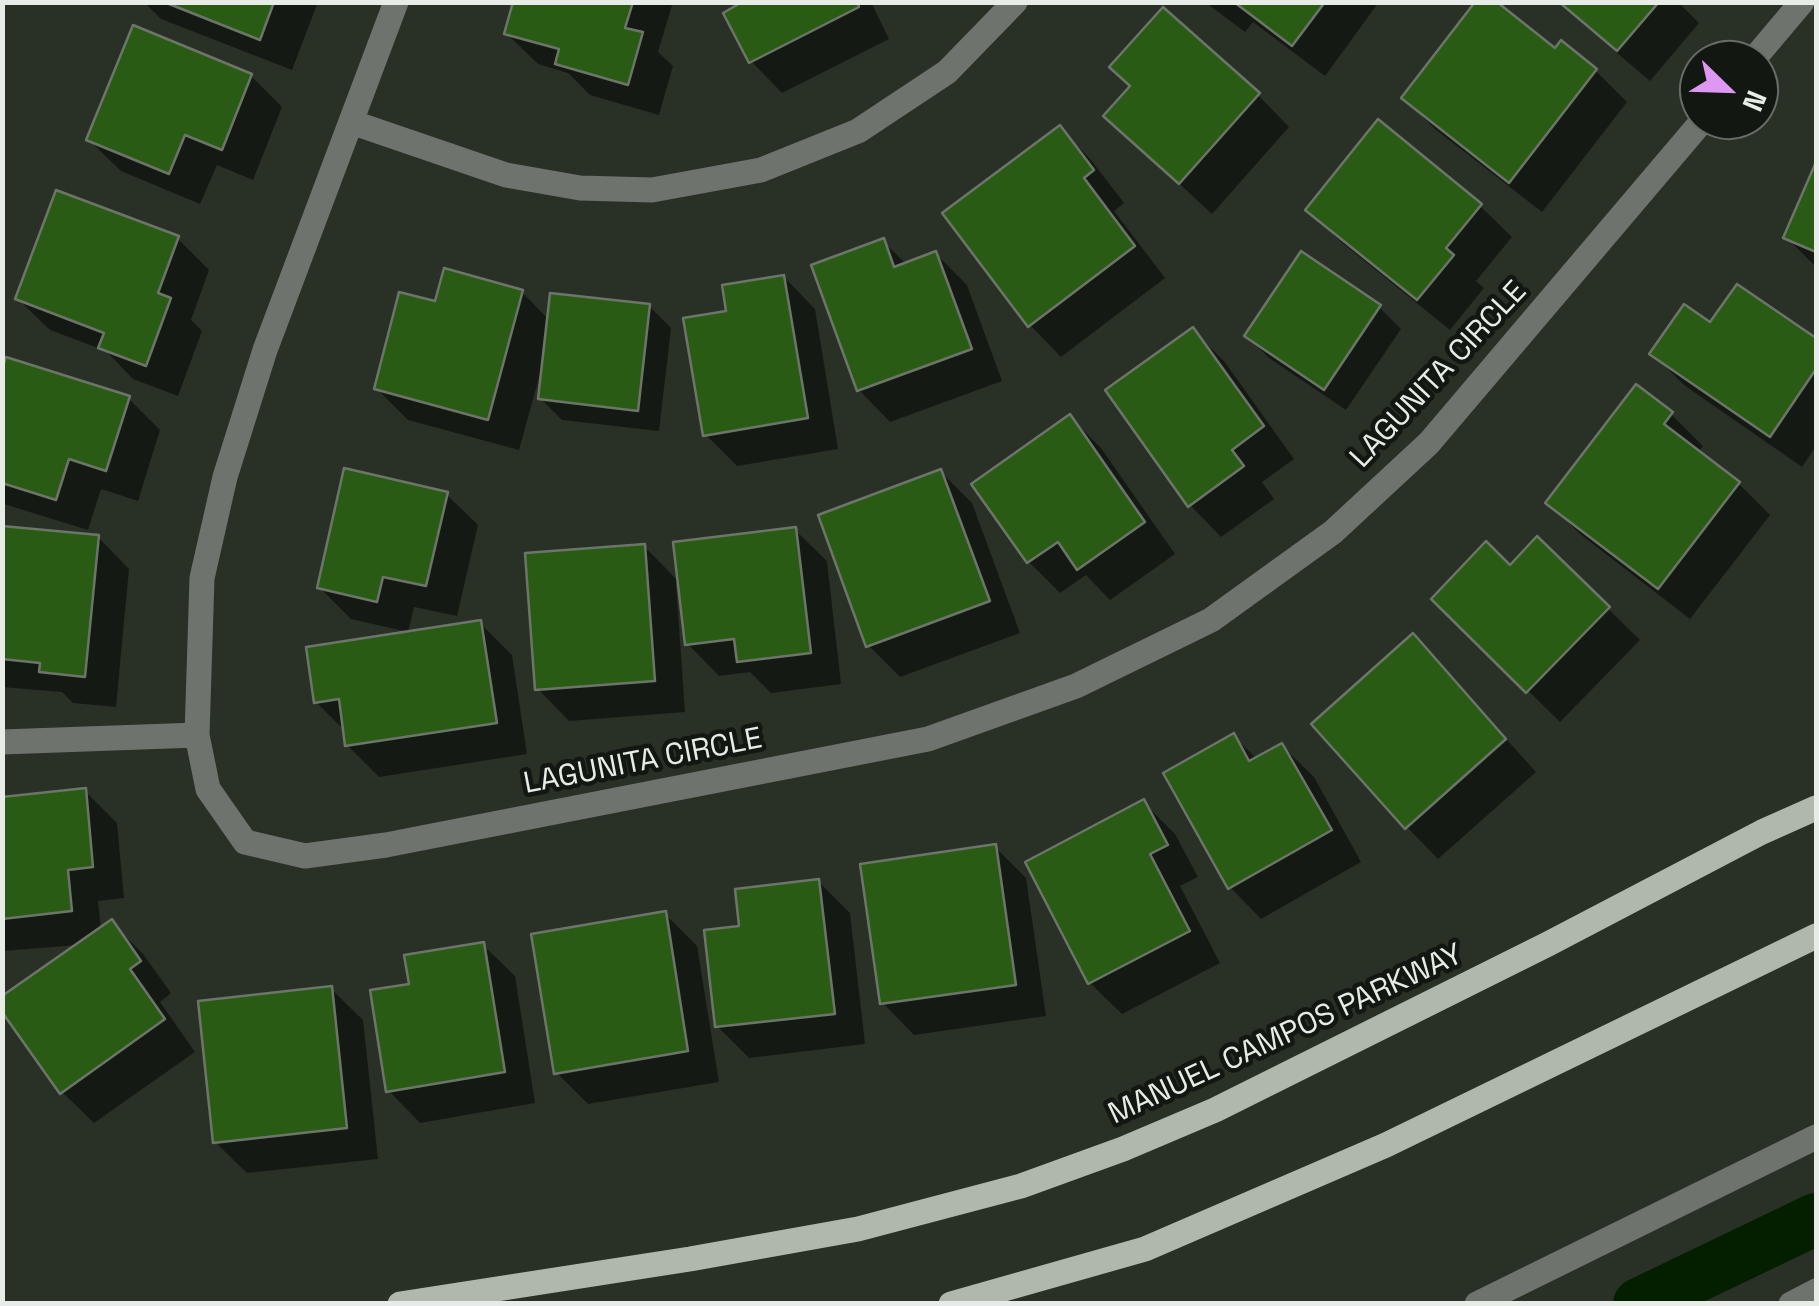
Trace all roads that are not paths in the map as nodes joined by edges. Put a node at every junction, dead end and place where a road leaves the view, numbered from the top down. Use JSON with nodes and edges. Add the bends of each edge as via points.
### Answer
{"nodes":[{"id":1,"x":396,"y":2,"type":"edge"},
{"id":2,"x":1015,"y":2,"type":"edge"},
{"id":3,"x":1802,"y":2,"type":"edge"},
{"id":4,"x":1770,"y":40,"type":"edge"},
{"id":5,"x":350,"y":122,"type":"junction"},
{"id":6,"x":1685,"y":140,"type":"edge"},
{"id":7,"x":197,"y":735,"type":"junction"},
{"id":8,"x":2,"y":742,"type":"edge"},
{"id":9,"x":1816,"y":808,"type":"edge"},
{"id":10,"x":1816,"y":936,"type":"edge"},
{"id":11,"x":1816,"y":1137,"type":"edge"},
{"id":12,"x":1816,"y":1291,"type":"edge"},
{"id":13,"x":400,"y":1304,"type":"edge"},
{"id":14,"x":951,"y":1304,"type":"edge"},
{"id":15,"x":1476,"y":1304,"type":"edge"},
{"id":16,"x":1790,"y":1304,"type":"edge"}],
"edges":[{"from":1,"to":5,"type":"street","name":"LAGUNITA CIRCLE"},
{"from":2,"to":5,"type":"street","via":[[947,72],[858,131],[760,170],[652,190],[580,188],[506,175]]},
{"from":3,"to":4,"type":"street"},
{"from":5,"to":7,"type":"street","name":"LAGUNITA CIRCLE","via":[[225,476],[202,578]]},
{"from":6,"to":7,"type":"street","name":"LAGUNITA CIRCLE","via":[[1428,443],[1332,532],[1211,620],[1076,686],[928,739],[306,856],[245,842],[208,789]]},
{"from":7,"to":8,"type":"street"},
{"from":9,"to":13,"type":"main road","name":"MANUEL CAMPOS PARKWAY","via":[[1215,1110],[1022,1186],[858,1229]]},
{"from":10,"to":14,"type":"main road","via":[[1386,1145],[1162,1241]]},
{"from":11,"to":15,"type":"street"},
{"from":12,"to":16,"type":"street"}]}
